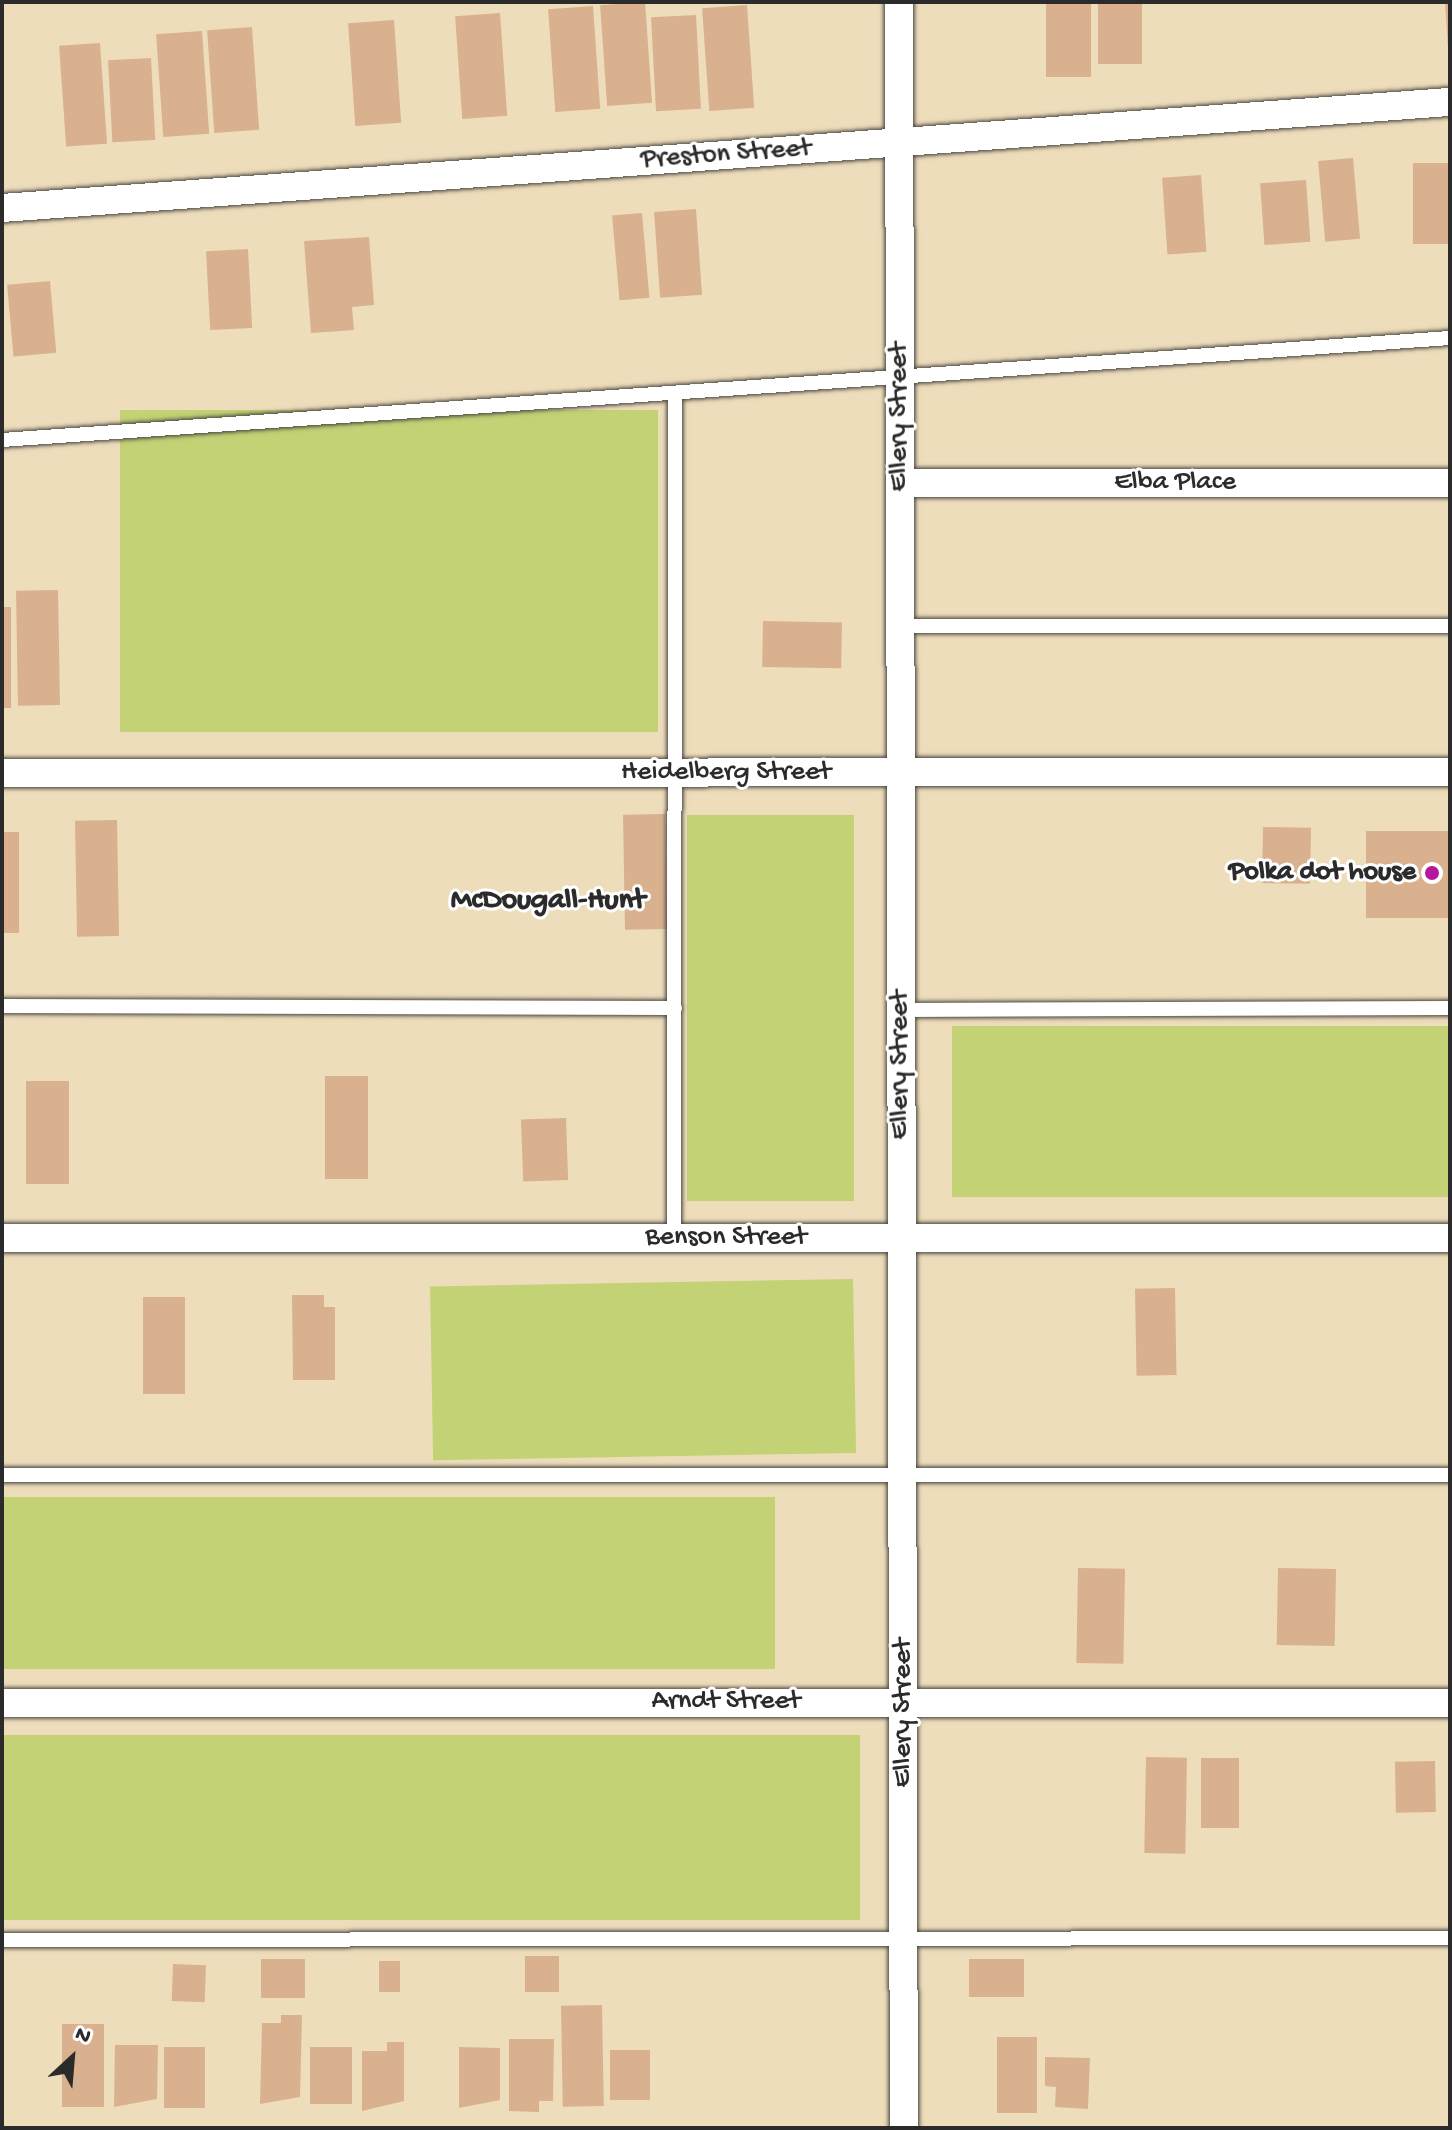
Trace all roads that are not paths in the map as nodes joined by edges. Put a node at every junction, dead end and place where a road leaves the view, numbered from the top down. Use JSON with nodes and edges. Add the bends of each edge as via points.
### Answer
{"nodes":[{"id":1,"x":899,"y":2,"type":"edge"},
{"id":2,"x":1450,"y":102,"type":"edge"},
{"id":3,"x":899,"y":143,"type":"junction"},
{"id":4,"x":2,"y":208,"type":"edge"},
{"id":5,"x":1450,"y":338,"type":"edge"},
{"id":6,"x":900,"y":379,"type":"junction"},
{"id":7,"x":675,"y":394,"type":"junction"},
{"id":8,"x":2,"y":440,"type":"edge"},
{"id":9,"x":900,"y":483,"type":"junction"},
{"id":10,"x":1450,"y":483,"type":"edge"},
{"id":11,"x":900,"y":626,"type":"junction"},
{"id":12,"x":1450,"y":626,"type":"edge"},
{"id":13,"x":900,"y":772,"type":"junction"},
{"id":14,"x":1450,"y":772,"type":"edge"},
{"id":15,"x":2,"y":773,"type":"edge"},
{"id":16,"x":675,"y":773,"type":"junction"},
{"id":17,"x":2,"y":1006,"type":"edge"},
{"id":18,"x":675,"y":1008,"type":"junction"},
{"id":19,"x":1450,"y":1008,"type":"edge"},
{"id":20,"x":901,"y":1010,"type":"junction"},
{"id":21,"x":2,"y":1238,"type":"edge"},
{"id":22,"x":674,"y":1238,"type":"junction"},
{"id":23,"x":901,"y":1238,"type":"junction"},
{"id":24,"x":1450,"y":1238,"type":"edge"},
{"id":25,"x":904,"y":1470,"type":"junction"},
{"id":26,"x":2,"y":1475,"type":"edge"},
{"id":27,"x":1450,"y":1475,"type":"edge"},
{"id":28,"x":902,"y":1702,"type":"junction"},
{"id":29,"x":2,"y":1703,"type":"edge"},
{"id":30,"x":1450,"y":1703,"type":"edge"},
{"id":31,"x":907,"y":1938,"type":"junction"},
{"id":32,"x":1450,"y":1938,"type":"edge"},
{"id":33,"x":2,"y":1940,"type":"edge"},
{"id":34,"x":904,"y":2128,"type":"edge"}],
"edges":[{"from":1,"to":3,"type":"street","name":"Ellery Street"},
{"from":2,"to":3,"type":"street","name":"Preston Street"},
{"from":3,"to":4,"type":"street","name":"Preston Street"},
{"from":3,"to":6,"type":"street","name":"Ellery Street"},
{"from":5,"to":6,"type":"lane"},
{"from":6,"to":7,"type":"lane"},
{"from":6,"to":9,"type":"street","name":"Ellery Street"},
{"from":7,"to":8,"type":"lane"},
{"from":7,"to":16,"type":"lane"},
{"from":9,"to":10,"type":"street","name":"Elba Place"},
{"from":9,"to":11,"type":"street","name":"Ellery Street"},
{"from":11,"to":12,"type":"lane"},
{"from":11,"to":13,"type":"street","name":"Ellery Street"},
{"from":13,"to":14,"type":"street","name":"Heidelberg Street"},
{"from":13,"to":16,"type":"street","name":"Heidelberg Street"},
{"from":13,"to":20,"type":"street","name":"Ellery Street"},
{"from":15,"to":16,"type":"street","name":"Heidelberg Street"},
{"from":16,"to":18,"type":"lane"},
{"from":17,"to":18,"type":"lane"},
{"from":18,"to":22,"type":"lane"},
{"from":19,"to":20,"type":"lane"},
{"from":20,"to":23,"type":"street","name":"Ellery Street"},
{"from":21,"to":22,"type":"street","name":"Benson Street"},
{"from":22,"to":23,"type":"street","name":"Benson Street"},
{"from":23,"to":24,"type":"street","name":"Benson Street"},
{"from":23,"to":25,"type":"street","name":"Ellery Street"},
{"from":25,"to":26,"type":"lane"},
{"from":25,"to":27,"type":"lane"},
{"from":25,"to":28,"type":"street","name":"Ellery Street"},
{"from":28,"to":29,"type":"street","name":"Arndt Street"},
{"from":28,"to":30,"type":"street","name":"Arndt Street"},
{"from":28,"to":31,"type":"street","name":"Ellery Street"},
{"from":31,"to":32,"type":"lane"},
{"from":31,"to":33,"type":"lane"},
{"from":31,"to":34,"type":"street","name":"Ellery Street"}]}
